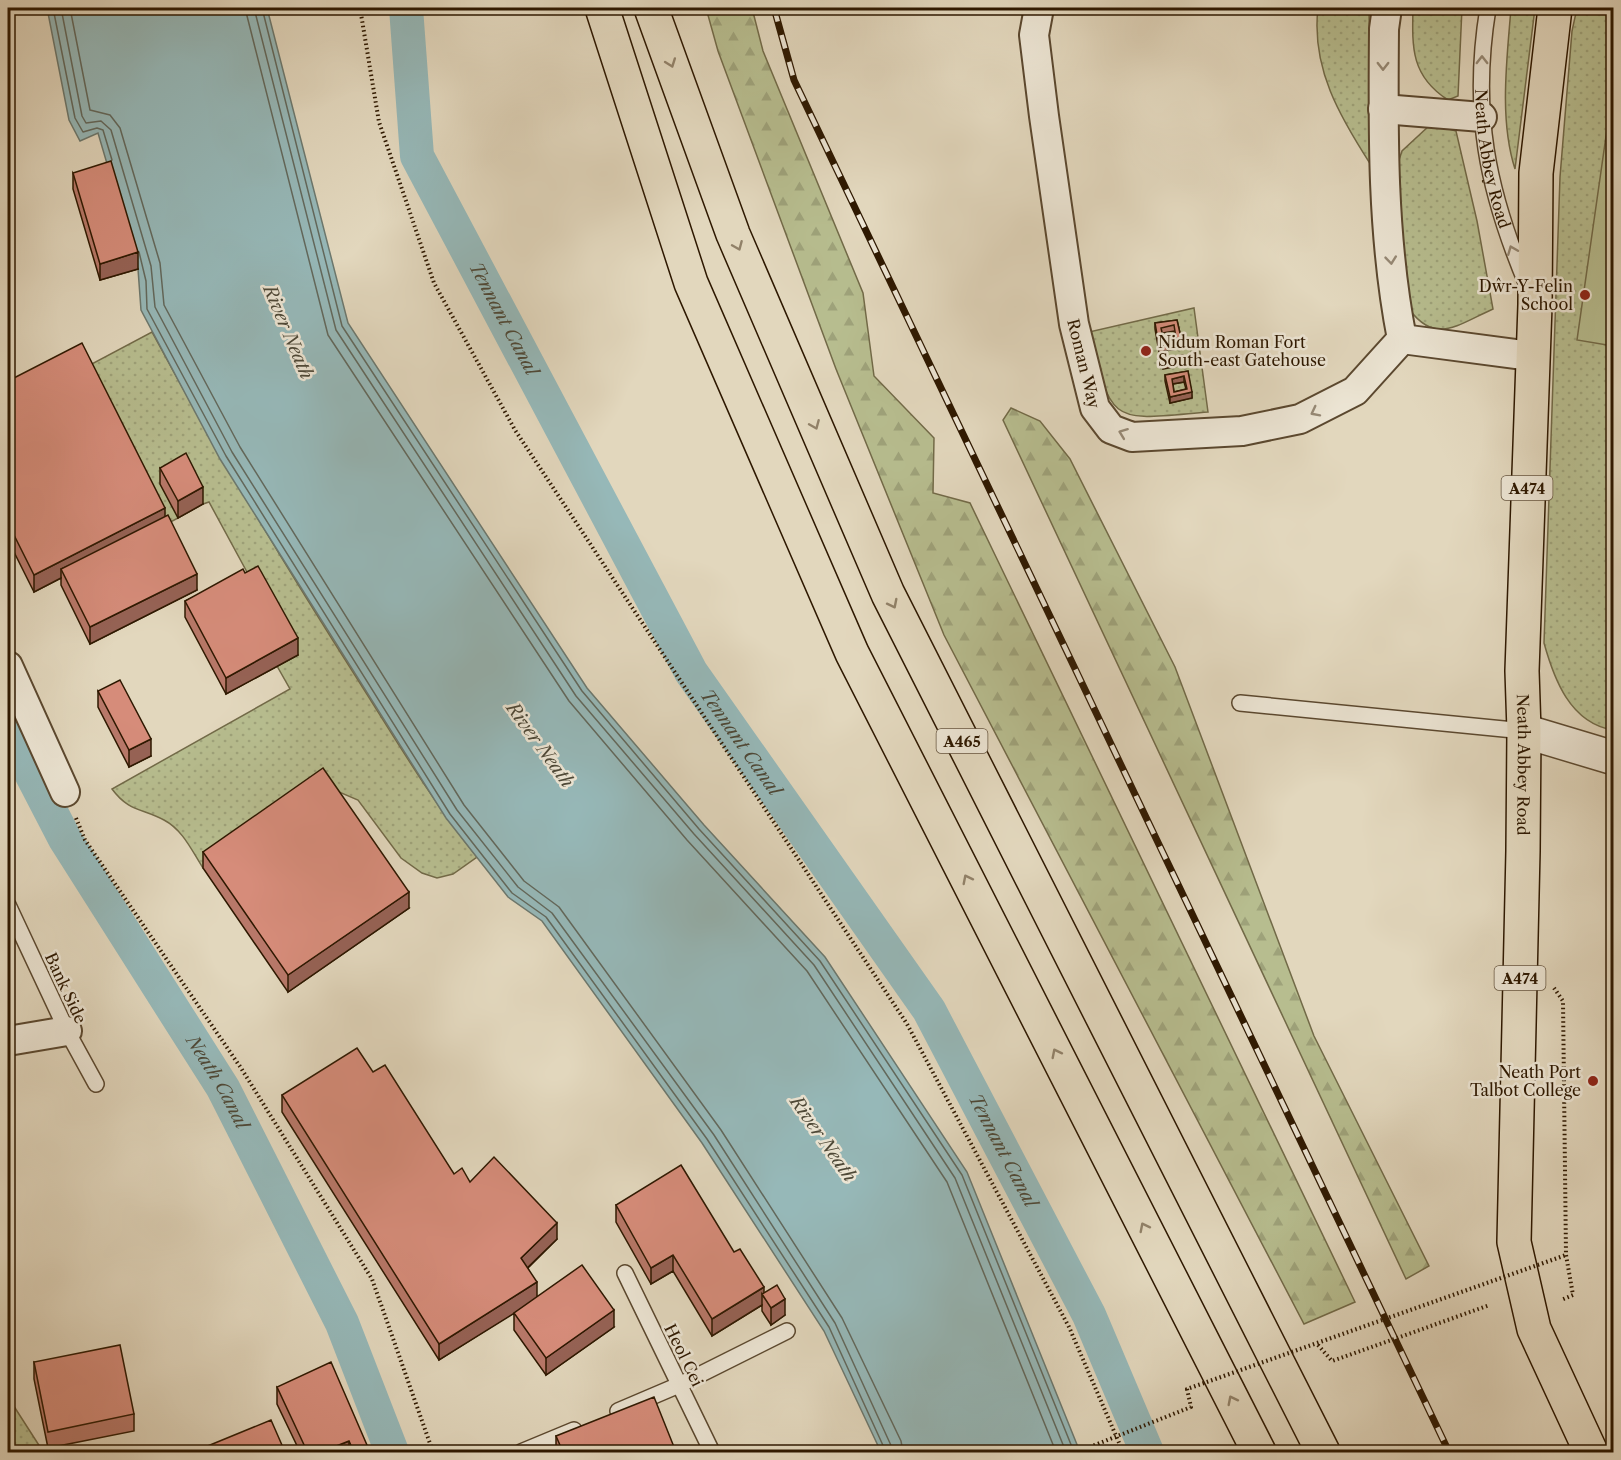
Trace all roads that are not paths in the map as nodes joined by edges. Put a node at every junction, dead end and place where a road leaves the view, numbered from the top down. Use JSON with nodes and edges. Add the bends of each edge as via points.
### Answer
{"nodes":[{"id":1,"x":602,"y":8,"type":"edge"},
{"id":2,"x":651,"y":8,"type":"edge"},
{"id":3,"x":1039,"y":8,"type":"edge"},
{"id":4,"x":1387,"y":8,"type":"edge"},
{"id":5,"x":1488,"y":8,"type":"edge"},
{"id":6,"x":1555,"y":8,"type":"edge"},
{"id":7,"x":1383,"y":109,"type":"junction"},
{"id":8,"x":1482,"y":117,"type":"junction"},
{"id":9,"x":1535,"y":304,"type":"junction"},
{"id":10,"x":1402,"y":339,"type":"junction"},
{"id":11,"x":1531,"y":356,"type":"junction"},
{"id":12,"x":8,"y":666,"type":"edge"},
{"id":13,"x":1240,"y":704,"type":"dead end"},
{"id":14,"x":1524,"y":731,"type":"junction"},
{"id":15,"x":1614,"y":758,"type":"edge"},
{"id":16,"x":66,"y":792,"type":"road end"},
{"id":17,"x":8,"y":905,"type":"edge"},
{"id":18,"x":67,"y":1031,"type":"junction"},
{"id":19,"x":8,"y":1041,"type":"edge"},
{"id":20,"x":96,"y":1084,"type":"dead end"},
{"id":21,"x":625,"y":1273,"type":"dead end"},
{"id":22,"x":787,"y":1331,"type":"dead end"},
{"id":23,"x":679,"y":1385,"type":"junction"},
{"id":24,"x":605,"y":1417,"type":"edge"},
{"id":25,"x":584,"y":1426,"type":"edge"},
{"id":26,"x":521,"y":1452,"type":"edge"},
{"id":27,"x":712,"y":1452,"type":"edge"},
{"id":28,"x":1259,"y":1452,"type":"edge"},
{"id":29,"x":1323,"y":1452,"type":"edge"},
{"id":30,"x":1591,"y":1452,"type":"edge"}],
"edges":[{"from":28,"to":1,"type":"main road","one_way":true,"via":[[852,653],[692,283]]},
{"from":2,"to":29,"type":"main road","number":"A465","one_way":true,"via":[[733,234],[888,594]]},
{"from":10,"to":3,"type":"street","name":"Roman Way","one_way":true,"via":[[1355,391],[1300,419],[1242,431],[1132,437],[1111,429],[1095,408],[1074,324],[1034,35]]},
{"from":4,"to":7,"type":"street","one_way":true},
{"from":8,"to":5,"type":"lane","name":"Neath Abbey Road","one_way":true,"via":[[1482,41]]},
{"from":6,"to":9,"type":"main road","name":"Neath Abbey Road","number":"A474","via":[[1536,173]]},
{"from":7,"to":8,"type":"street"},
{"from":7,"to":10,"type":"street","one_way":true,"via":[[1385,203]]},
{"from":9,"to":8,"type":"lane","name":"Neath Abbey Road","one_way":true,"via":[[1504,231],[1485,153]]},
{"from":9,"to":11,"type":"main road","name":"Neath Abbey Road","number":"A474"},
{"from":10,"to":11,"type":"street"},
{"from":11,"to":14,"type":"main road","name":"Neath Abbey Road","number":"A474","via":[[1522,671]]},
{"from":12,"to":16,"type":"street"},
{"from":13,"to":14,"type":"lane"},
{"from":14,"to":15,"type":"street"},
{"from":14,"to":30,"type":"main road","name":"Neath Abbey Road","number":"A474","via":[[1514,1242],[1534,1329]]},
{"from":17,"to":18,"type":"lane","name":"Bank Side"},
{"from":18,"to":19,"type":"street"},
{"from":18,"to":20,"type":"lane","name":"Bank Side"},
{"from":21,"to":23,"type":"lane","name":"Heol Cei"},
{"from":22,"to":23,"type":"lane"},
{"from":23,"to":24,"type":"lane"},
{"from":23,"to":27,"type":"lane","name":"Heol Cei"},
{"from":25,"to":26,"type":"lane"}]}
